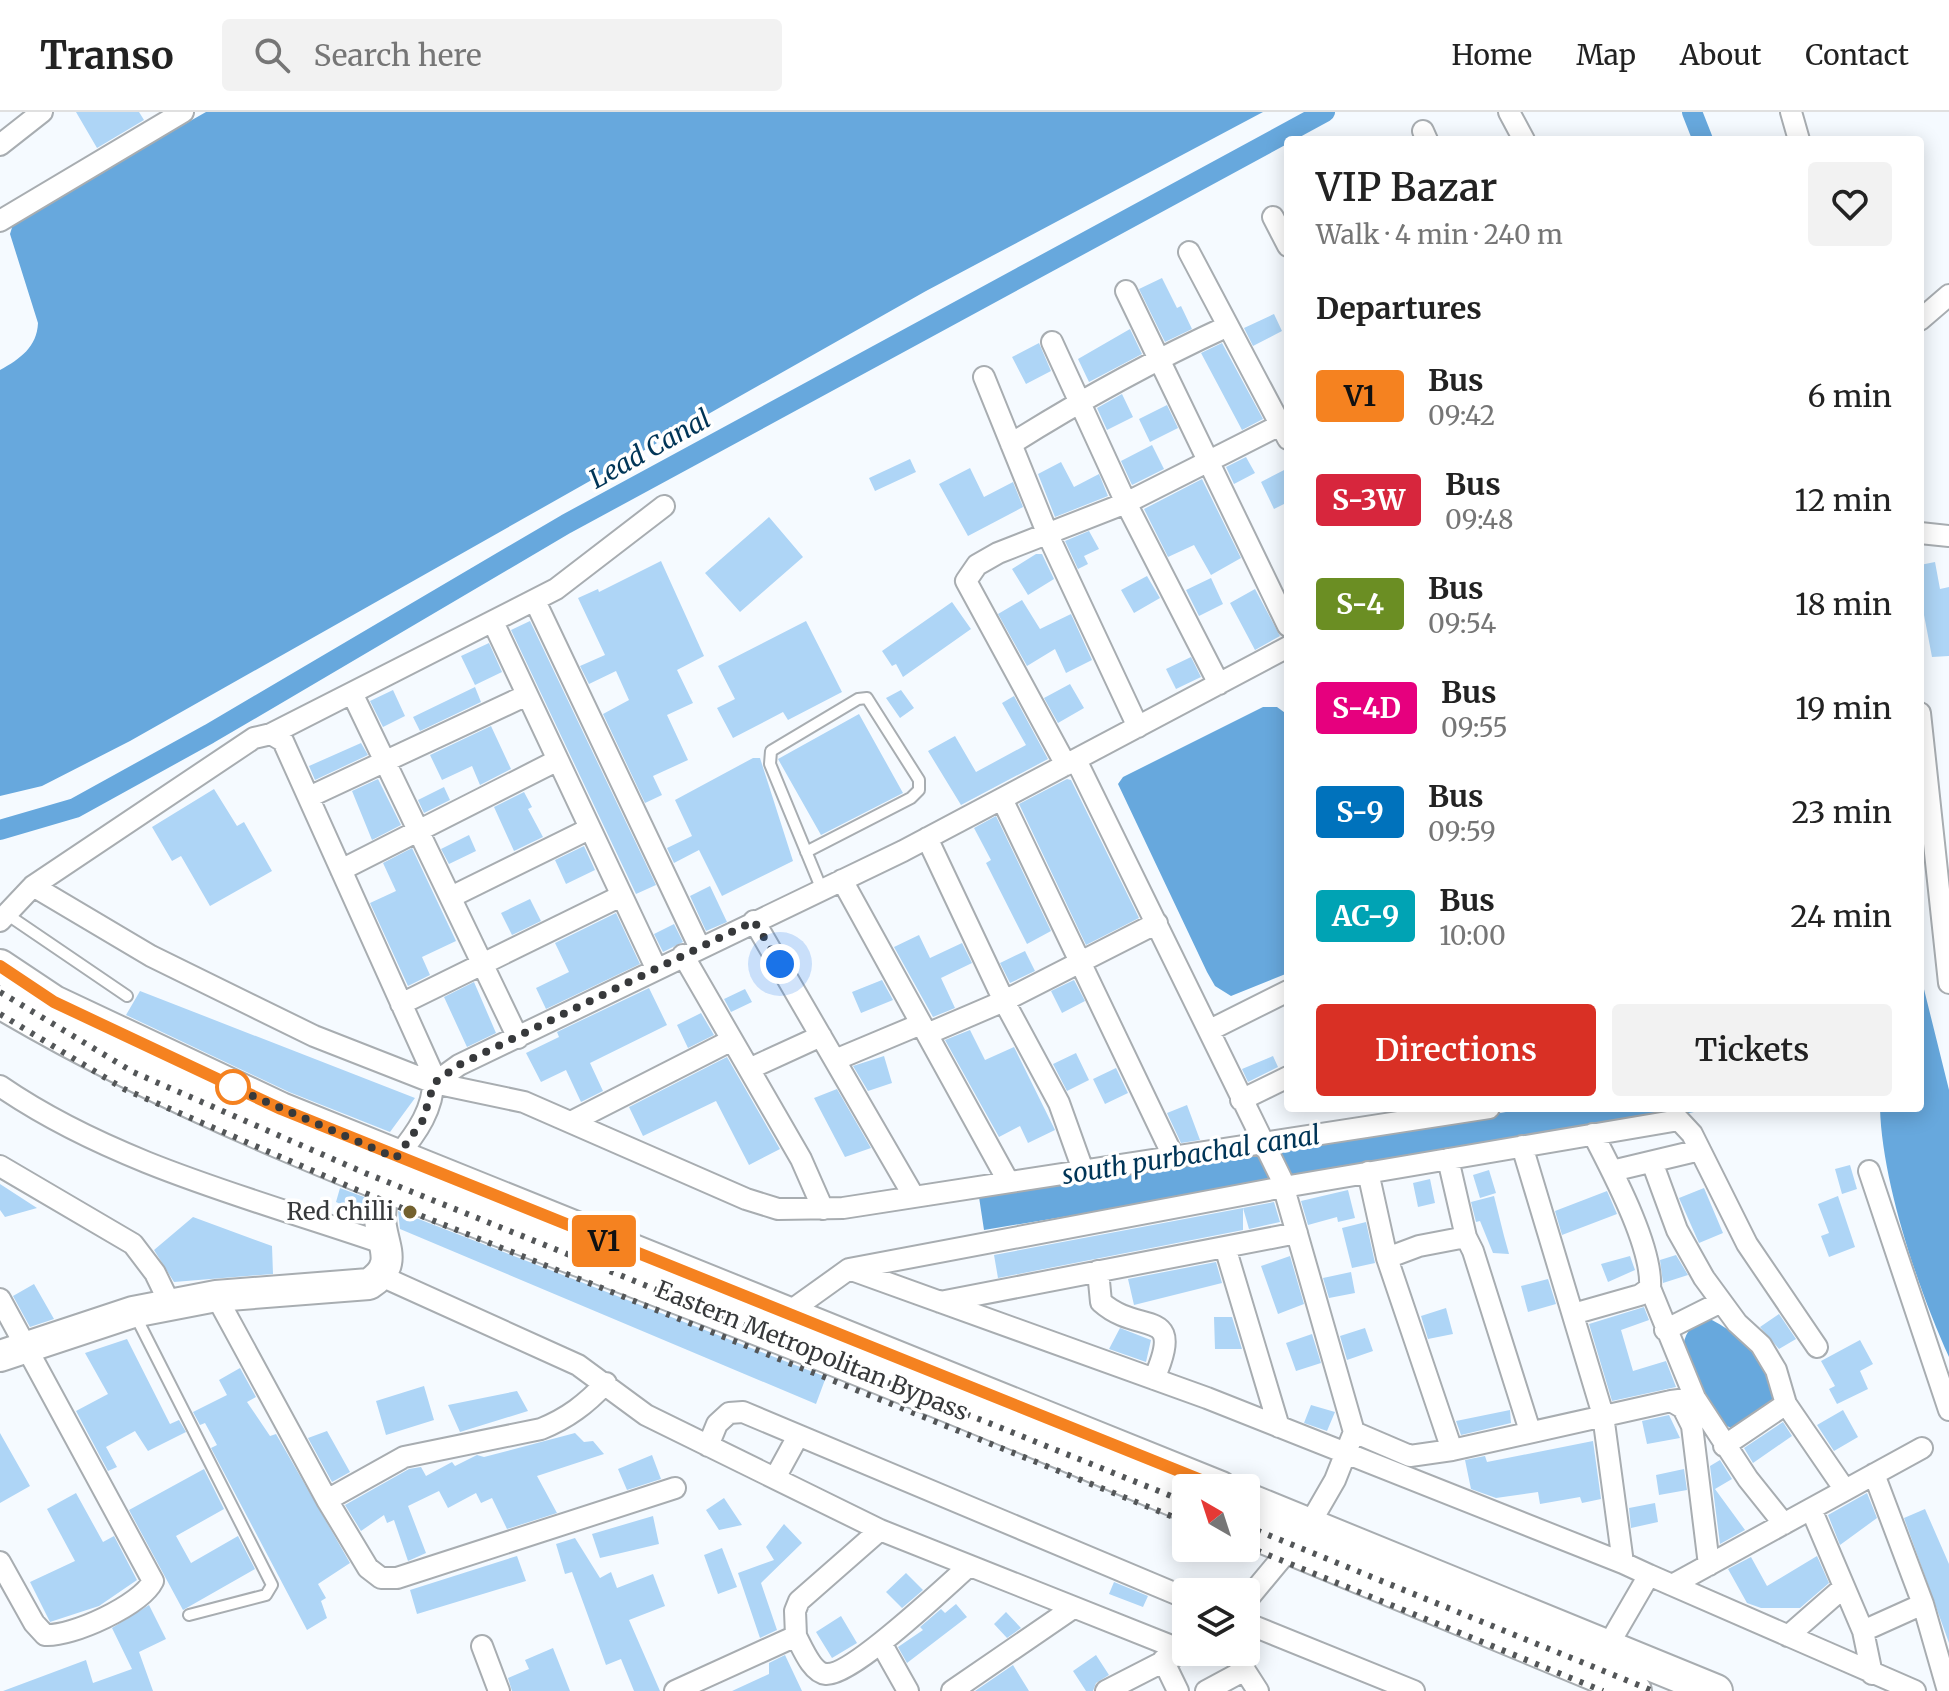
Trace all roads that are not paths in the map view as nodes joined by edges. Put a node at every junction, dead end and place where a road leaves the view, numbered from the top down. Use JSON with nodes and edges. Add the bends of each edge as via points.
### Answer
{"nodes":[{"id":1,"x":42,"y":112,"type":"edge"},
{"id":2,"x":183,"y":112,"type":"edge"},
{"id":3,"x":1509,"y":112,"type":"edge"},
{"id":4,"x":1791,"y":112,"type":"edge"},
{"id":5,"x":1522,"y":136,"type":"edge"},
{"id":6,"x":1798,"y":136,"type":"edge"},
{"id":7,"x":0,"y":145,"type":"edge"},
{"id":8,"x":1273,"y":217,"type":"dead end"},
{"id":9,"x":0,"y":221,"type":"edge"},
{"id":10,"x":1284,"y":238,"type":"edge"},
{"id":11,"x":1189,"y":252,"type":"dead end"},
{"id":12,"x":1126,"y":291,"type":"dead end"},
{"id":13,"x":1949,"y":295,"type":"edge"},
{"id":14,"x":1924,"y":317,"type":"edge"},
{"id":15,"x":1228,"y":326,"type":"junction"},
{"id":16,"x":1052,"y":342,"type":"dead end"},
{"id":17,"x":1158,"y":358,"type":"junction"},
{"id":18,"x":984,"y":377,"type":"dead end"},
{"id":19,"x":1079,"y":401,"type":"junction"},
{"id":20,"x":1284,"y":425,"type":"edge"},
{"id":21,"x":1284,"y":430,"type":"edge"},
{"id":22,"x":1011,"y":444,"type":"junction"},
{"id":23,"x":1206,"y":462,"type":"junction"},
{"id":24,"x":1126,"y":503,"type":"junction"},
{"id":25,"x":664,"y":506,"type":"dead end"},
{"id":26,"x":1924,"y":533,"type":"edge"},
{"id":27,"x":1048,"y":535,"type":"junction"},
{"id":28,"x":1949,"y":536,"type":"edge"},
{"id":29,"x":535,"y":601,"type":"junction"},
{"id":30,"x":1284,"y":618,"type":"edge"},
{"id":31,"x":493,"y":622,"type":"junction"},
{"id":32,"x":1284,"y":649,"type":"edge"},
{"id":33,"x":1219,"y":684,"type":"junction"},
{"id":34,"x":352,"y":693,"type":"junction"},
{"id":35,"x":527,"y":695,"type":"junction"},
{"id":36,"x":1138,"y":727,"type":"junction"},
{"id":37,"x":271,"y":734,"type":"junction"},
{"id":38,"x":1924,"y":750,"type":"edge"},
{"id":39,"x":558,"y":760,"type":"junction"},
{"id":40,"x":385,"y":762,"type":"junction"},
{"id":41,"x":1071,"y":762,"type":"junction"},
{"id":42,"x":309,"y":797,"type":"junction"},
{"id":43,"x":1002,"y":799,"type":"junction"},
{"id":44,"x":589,"y":829,"type":"junction"},
{"id":45,"x":420,"y":832,"type":"junction"},
{"id":46,"x":927,"y":838,"type":"junction"},
{"id":47,"x":806,"y":852,"type":"junction"},
{"id":48,"x":341,"y":870,"type":"junction"},
{"id":49,"x":842,"y":880,"type":"junction"},
{"id":50,"x":33,"y":886,"type":"junction"},
{"id":51,"x":822,"y":890,"type":"junction"},
{"id":52,"x":621,"y":896,"type":"junction"},
{"id":53,"x":451,"y":897,"type":"junction"},
{"id":54,"x":3,"y":917,"type":"edge"},
{"id":55,"x":754,"y":921,"type":"junction"},
{"id":56,"x":1157,"y":923,"type":"junction"},
{"id":57,"x":691,"y":950,"type":"junction"},
{"id":58,"x":1080,"y":961,"type":"junction"},
{"id":59,"x":482,"y":965,"type":"junction"},
{"id":60,"x":0,"y":966,"type":"edge"},
{"id":61,"x":656,"y":968,"type":"junction"},
{"id":62,"x":1949,"y":983,"type":"edge"},
{"id":63,"x":1284,"y":993,"type":"edge"},
{"id":64,"x":127,"y":996,"type":"dead end"},
{"id":65,"x":1004,"y":1001,"type":"junction"},
{"id":66,"x":0,"y":1002,"type":"edge"},
{"id":67,"x":401,"y":1004,"type":"junction"},
{"id":68,"x":47,"y":1014,"type":"junction"},
{"id":69,"x":924,"y":1029,"type":"junction"},
{"id":70,"x":1210,"y":1030,"type":"junction"},
{"id":71,"x":821,"y":1036,"type":"junction"},
{"id":72,"x":518,"y":1038,"type":"junction"},
{"id":73,"x":732,"y":1040,"type":"junction"},
{"id":74,"x":835,"y":1060,"type":"junction"},
{"id":75,"x":749,"y":1069,"type":"junction"},
{"id":76,"x":1284,"y":1079,"type":"edge"},
{"id":77,"x":434,"y":1083,"type":"junction"},
{"id":78,"x":0,"y":1086,"type":"edge"},
{"id":79,"x":1241,"y":1100,"type":"junction"},
{"id":80,"x":1467,"y":1112,"type":"edge"},
{"id":81,"x":571,"y":1122,"type":"junction"},
{"id":82,"x":1593,"y":1134,"type":"junction"},
{"id":83,"x":1522,"y":1146,"type":"junction"},
{"id":84,"x":1269,"y":1148,"type":"junction"},
{"id":85,"x":1700,"y":1150,"type":"junction"},
{"id":86,"x":1174,"y":1158,"type":"junction"},
{"id":87,"x":1448,"y":1159,"type":"junction"},
{"id":88,"x":1652,"y":1162,"type":"junction"},
{"id":89,"x":0,"y":1166,"type":"edge"},
{"id":90,"x":1083,"y":1170,"type":"junction"},
{"id":91,"x":1612,"y":1171,"type":"junction"},
{"id":92,"x":1869,"y":1171,"type":"dead end"},
{"id":93,"x":390,"y":1172,"type":"junction"},
{"id":94,"x":1368,"y":1172,"type":"junction"},
{"id":95,"x":1008,"y":1181,"type":"junction"},
{"id":96,"x":1282,"y":1182,"type":"junction"},
{"id":97,"x":913,"y":1195,"type":"junction"},
{"id":98,"x":823,"y":1209,"type":"junction"},
{"id":99,"x":1297,"y":1233,"type":"junction"},
{"id":100,"x":1466,"y":1237,"type":"junction"},
{"id":101,"x":388,"y":1245,"type":"junction"},
{"id":102,"x":1225,"y":1247,"type":"junction"},
{"id":103,"x":1387,"y":1258,"type":"junction"},
{"id":104,"x":849,"y":1269,"type":"junction"},
{"id":105,"x":1098,"y":1271,"type":"junction"},
{"id":106,"x":381,"y":1276,"type":"junction"},
{"id":107,"x":1650,"y":1288,"type":"junction"},
{"id":108,"x":216,"y":1296,"type":"junction"},
{"id":109,"x":0,"y":1299,"type":"edge"},
{"id":110,"x":940,"y":1302,"type":"junction"},
{"id":111,"x":1721,"y":1302,"type":"junction"},
{"id":112,"x":170,"y":1304,"type":"junction"},
{"id":113,"x":133,"y":1312,"type":"junction"},
{"id":114,"x":789,"y":1312,"type":"junction"},
{"id":115,"x":1573,"y":1314,"type":"junction"},
{"id":116,"x":1665,"y":1330,"type":"junction"},
{"id":117,"x":1817,"y":1347,"type":"dead end"},
{"id":118,"x":13,"y":1352,"type":"edge"},
{"id":119,"x":1154,"y":1379,"type":"junction"},
{"id":120,"x":606,"y":1383,"type":"junction"},
{"id":121,"x":1695,"y":1398,"type":"junction"},
{"id":122,"x":1671,"y":1401,"type":"junction"},
{"id":123,"x":1786,"y":1404,"type":"junction"},
{"id":124,"x":1949,"y":1410,"type":"edge"},
{"id":125,"x":1603,"y":1415,"type":"junction"},
{"id":126,"x":1279,"y":1427,"type":"junction"},
{"id":127,"x":1530,"y":1431,"type":"junction"},
{"id":128,"x":1354,"y":1432,"type":"junction"},
{"id":129,"x":798,"y":1436,"type":"junction"},
{"id":130,"x":708,"y":1446,"type":"junction"},
{"id":131,"x":1724,"y":1446,"type":"junction"},
{"id":132,"x":1922,"y":1448,"type":"dead end"},
{"id":133,"x":1452,"y":1450,"type":"junction"},
{"id":134,"x":1346,"y":1454,"type":"junction"},
{"id":135,"x":1187,"y":1474,"type":"edge"},
{"id":136,"x":1874,"y":1474,"type":"junction"},
{"id":137,"x":775,"y":1478,"type":"junction"},
{"id":138,"x":675,"y":1488,"type":"dead end"},
{"id":139,"x":1845,"y":1490,"type":"junction"},
{"id":140,"x":1172,"y":1499,"type":"edge"},
{"id":141,"x":327,"y":1500,"type":"junction"},
{"id":142,"x":1260,"y":1509,"type":"edge"},
{"id":143,"x":1811,"y":1509,"type":"junction"},
{"id":144,"x":1784,"y":1524,"type":"junction"},
{"id":145,"x":880,"y":1530,"type":"junction"},
{"id":146,"x":1260,"y":1532,"type":"edge"},
{"id":147,"x":1300,"y":1537,"type":"junction"},
{"id":148,"x":0,"y":1562,"type":"edge"},
{"id":149,"x":1623,"y":1563,"type":"junction"},
{"id":150,"x":1709,"y":1565,"type":"junction"},
{"id":151,"x":969,"y":1566,"type":"junction"},
{"id":152,"x":1649,"y":1575,"type":"junction"},
{"id":153,"x":1260,"y":1584,"type":"edge"},
{"id":154,"x":1674,"y":1584,"type":"junction"},
{"id":155,"x":1844,"y":1587,"type":"junction"},
{"id":156,"x":1172,"y":1592,"type":"edge"},
{"id":157,"x":1923,"y":1604,"type":"junction"},
{"id":158,"x":1073,"y":1608,"type":"junction"},
{"id":159,"x":189,"y":1615,"type":"dead end"},
{"id":160,"x":1260,"y":1629,"type":"edge"},
{"id":161,"x":1863,"y":1631,"type":"junction"},
{"id":162,"x":796,"y":1636,"type":"junction"},
{"id":163,"x":1788,"y":1636,"type":"junction"},
{"id":164,"x":881,"y":1643,"type":"junction"},
{"id":165,"x":1172,"y":1645,"type":"edge"},
{"id":166,"x":482,"y":1646,"type":"dead end"},
{"id":167,"x":1606,"y":1649,"type":"junction"},
{"id":168,"x":1172,"y":1656,"type":"edge"},
{"id":169,"x":1163,"y":1660,"type":"junction"},
{"id":170,"x":1242,"y":1666,"type":"edge"},
{"id":171,"x":1245,"y":1670,"type":"junction"},
{"id":172,"x":1872,"y":1674,"type":"junction"},
{"id":173,"x":499,"y":1691,"type":"edge"},
{"id":174,"x":675,"y":1691,"type":"edge"},
{"id":175,"x":908,"y":1691,"type":"edge"},
{"id":176,"x":952,"y":1691,"type":"edge"},
{"id":177,"x":1106,"y":1691,"type":"edge"},
{"id":178,"x":1178,"y":1691,"type":"edge"},
{"id":179,"x":1206,"y":1691,"type":"edge"},
{"id":180,"x":1258,"y":1691,"type":"edge"},
{"id":181,"x":1414,"y":1691,"type":"edge"},
{"id":182,"x":1635,"y":1691,"type":"edge"},
{"id":183,"x":1716,"y":1691,"type":"edge"},
{"id":184,"x":1915,"y":1691,"type":"edge"},
{"id":185,"x":1948,"y":1691,"type":"edge"}],
"edges":[{"from":1,"to":7,"type":"street"},
{"from":2,"to":9,"type":"street"},
{"from":3,"to":5,"type":"street"},
{"from":4,"to":6,"type":"street"},
{"from":8,"to":10,"type":"street"},
{"from":11,"to":15,"type":"street"},
{"from":12,"to":17,"type":"street"},
{"from":13,"to":14,"type":"street"},
{"from":15,"to":17,"type":"street"},
{"from":15,"to":20,"type":"street"},
{"from":16,"to":19,"type":"street"},
{"from":17,"to":19,"type":"street"},
{"from":17,"to":23,"type":"street","via":[[1196,430]]},
{"from":18,"to":22,"type":"street"},
{"from":19,"to":22,"type":"street"},
{"from":19,"to":24,"type":"street"},
{"from":21,"to":23,"type":"street"},
{"from":22,"to":27,"type":"street"},
{"from":23,"to":24,"type":"street"},
{"from":23,"to":30,"type":"street"},
{"from":24,"to":27,"type":"street"},
{"from":24,"to":33,"type":"street"},
{"from":25,"to":29,"type":"street"},
{"from":26,"to":28,"type":"street"},
{"from":27,"to":36,"type":"street"},
{"from":27,"to":41,"type":"street","via":[[998,553],[977,565],[966,581]]},
{"from":29,"to":31,"type":"street"},
{"from":29,"to":57,"type":"street"},
{"from":31,"to":34,"type":"street"},
{"from":31,"to":35,"type":"street"},
{"from":32,"to":33,"type":"street"},
{"from":33,"to":36,"type":"street"},
{"from":34,"to":37,"type":"street"},
{"from":34,"to":40,"type":"street"},
{"from":35,"to":39,"type":"street"},
{"from":35,"to":40,"type":"street"},
{"from":36,"to":41,"type":"street"},
{"from":37,"to":42,"type":"street","via":[[283,741]]},
{"from":37,"to":50,"type":"street","via":[[254,738]]},
{"from":38,"to":62,"type":"street"},
{"from":39,"to":44,"type":"street"},
{"from":39,"to":45,"type":"street"},
{"from":40,"to":42,"type":"street"},
{"from":40,"to":45,"type":"street"},
{"from":41,"to":43,"type":"street"},
{"from":41,"to":56,"type":"street"},
{"from":42,"to":48,"type":"street"},
{"from":43,"to":46,"type":"street"},
{"from":43,"to":58,"type":"street"},
{"from":44,"to":52,"type":"street"},
{"from":44,"to":53,"type":"street"},
{"from":45,"to":48,"type":"street"},
{"from":45,"to":53,"type":"street"},
{"from":46,"to":49,"type":"street"},
{"from":46,"to":65,"type":"street"},
{"from":47,"to":47,"type":"lane","via":[[769,756],[867,698],[919,780],[919,790]]},
{"from":47,"to":51,"type":"lane"},
{"from":48,"to":67,"type":"street"},
{"from":49,"to":51,"type":"street"},
{"from":49,"to":69,"type":"street"},
{"from":50,"to":54,"type":"street"},
{"from":50,"to":77,"type":"street","via":[[151,956],[268,1016]]},
{"from":51,"to":55,"type":"street"},
{"from":52,"to":59,"type":"street"},
{"from":52,"to":61,"type":"street"},
{"from":53,"to":59,"type":"street"},
{"from":54,"to":64,"type":"lane"},
{"from":55,"to":57,"type":"street"},
{"from":55,"to":71,"type":"street"},
{"from":56,"to":58,"type":"street"},
{"from":56,"to":70,"type":"street"},
{"from":57,"to":61,"type":"street"},
{"from":57,"to":73,"type":"street"},
{"from":58,"to":65,"type":"street"},
{"from":58,"to":86,"type":"street"},
{"from":59,"to":67,"type":"street"},
{"from":59,"to":72,"type":"street"},
{"from":60,"to":68,"type":"main road"},
{"from":61,"to":72,"type":"street"},
{"from":63,"to":70,"type":"street"},
{"from":65,"to":69,"type":"street"},
{"from":65,"to":90,"type":"street","via":[[1059,1103]]},
{"from":66,"to":68,"type":"main road","name":"Eastern Metropolitan Bypass"},
{"from":67,"to":77,"type":"street"},
{"from":68,"to":93,"type":"main road","name":"Eastern Metropolitan Bypass"},
{"from":69,"to":74,"type":"street"},
{"from":69,"to":95,"type":"street"},
{"from":70,"to":79,"type":"street"},
{"from":71,"to":74,"type":"street"},
{"from":71,"to":75,"type":"street"},
{"from":72,"to":77,"type":"street","via":[[459,1065]]},
{"from":73,"to":75,"type":"street"},
{"from":73,"to":81,"type":"street"},
{"from":74,"to":97,"type":"street"},
{"from":75,"to":98,"type":"street"},
{"from":76,"to":79,"type":"street"},
{"from":77,"to":81,"type":"street","via":[[502,1095]]},
{"from":77,"to":93,"type":"street","via":[[423,1120]]},
{"from":78,"to":101,"type":"street","via":[[139,1158]]},
{"from":79,"to":84,"type":"street"},
{"from":80,"to":84,"type":"street"},
{"from":81,"to":98,"type":"street","via":[[746,1199],[778,1209]]},
{"from":82,"to":83,"type":"street"},
{"from":82,"to":85,"type":"street","via":[[1679,1120]]},
{"from":82,"to":91,"type":"street"},
{"from":83,"to":87,"type":"street"},
{"from":83,"to":115,"type":"street"},
{"from":84,"to":86,"type":"street"},
{"from":84,"to":96,"type":"street"},
{"from":85,"to":88,"type":"street"},
{"from":85,"to":117,"type":"street","via":[[1747,1244]]},
{"from":86,"to":90,"type":"street"},
{"from":87,"to":94,"type":"street"},
{"from":87,"to":100,"type":"street"},
{"from":88,"to":91,"type":"street"},
{"from":88,"to":111,"type":"street","via":[[1677,1230]]},
{"from":89,"to":112,"type":"street","via":[[133,1244]]},
{"from":90,"to":95,"type":"street"},
{"from":91,"to":107,"type":"street","via":[[1651,1276]]},
{"from":92,"to":124,"type":"street"},
{"from":93,"to":101,"type":"main road","via":[[380,1221]]},
{"from":93,"to":114,"type":"main road"},
{"from":93,"to":140,"type":"main road","name":"Eastern Metropolitan Bypass"},
{"from":94,"to":96,"type":"street"},
{"from":94,"to":103,"type":"street"},
{"from":95,"to":97,"type":"street"},
{"from":96,"to":99,"type":"street"},
{"from":96,"to":104,"type":"street"},
{"from":97,"to":98,"type":"street"},
{"from":99,"to":102,"type":"street"},
{"from":99,"to":128,"type":"street"},
{"from":100,"to":103,"type":"street"},
{"from":100,"to":127,"type":"street"},
{"from":101,"to":106,"type":"main road"},
{"from":102,"to":105,"type":"street"},
{"from":102,"to":126,"type":"street"},
{"from":103,"to":133,"type":"street"},
{"from":104,"to":110,"type":"street"},
{"from":104,"to":114,"type":"street"},
{"from":105,"to":110,"type":"street"},
{"from":105,"to":119,"type":"street","via":[[1101,1302],[1159,1328],[1166,1337],[1168,1347]]},
{"from":106,"to":108,"type":"main road","via":[[369,1284]]},
{"from":106,"to":120,"type":"street","via":[[578,1365]]},
{"from":107,"to":115,"type":"street"},
{"from":107,"to":116,"type":"street"},
{"from":108,"to":112,"type":"main road"},
{"from":108,"to":141,"type":"street"},
{"from":109,"to":118,"type":"street"},
{"from":110,"to":119,"type":"street"},
{"from":111,"to":116,"type":"street"},
{"from":111,"to":123,"type":"street","via":[[1761,1345],[1776,1370]]},
{"from":112,"to":113,"type":"main road"},
{"from":113,"to":118,"type":"main road"},
{"from":113,"to":159,"type":"lane","via":[[272,1585],[266,1595]]},
{"from":114,"to":135,"type":"main road"},
{"from":115,"to":125,"type":"street"},
{"from":116,"to":121,"type":"street"},
{"from":118,"to":148,"type":"street","via":[[153,1581],[146,1595],[62,1636],[45,1635]]},
{"from":119,"to":126,"type":"street"},
{"from":120,"to":130,"type":"street","via":[[646,1415]]},
{"from":120,"to":141,"type":"street","via":[[581,1409],[541,1429],[404,1457]]},
{"from":121,"to":122,"type":"street"},
{"from":121,"to":131,"type":"street"},
{"from":122,"to":125,"type":"street"},
{"from":122,"to":150,"type":"street","via":[[1683,1408],[1692,1426]]},
{"from":123,"to":131,"type":"street"},
{"from":123,"to":139,"type":"street"},
{"from":125,"to":127,"type":"street"},
{"from":125,"to":149,"type":"street"},
{"from":126,"to":134,"type":"street"},
{"from":127,"to":133,"type":"street"},
{"from":128,"to":133,"type":"street","via":[[1410,1456]]},
{"from":128,"to":134,"type":"street"},
{"from":129,"to":130,"type":"street","via":[[743,1412],[729,1413],[717,1424]]},
{"from":129,"to":137,"type":"street"},
{"from":129,"to":156,"type":"street"},
{"from":130,"to":137,"type":"street"},
{"from":131,"to":144,"type":"street"},
{"from":132,"to":136,"type":"street"},
{"from":134,"to":147,"type":"street"},
{"from":134,"to":149,"type":"street"},
{"from":136,"to":139,"type":"street"},
{"from":136,"to":157,"type":"street"},
{"from":137,"to":145,"type":"street"},
{"from":138,"to":141,"type":"street","via":[[397,1578],[381,1578],[368,1568]]},
{"from":139,"to":143,"type":"street"},
{"from":142,"to":147,"type":"main road"},
{"from":143,"to":144,"type":"street"},
{"from":143,"to":155,"type":"street"},
{"from":144,"to":150,"type":"street"},
{"from":145,"to":151,"type":"street"},
{"from":145,"to":162,"type":"street","via":[[799,1601]]},
{"from":146,"to":147,"type":"main road"},
{"from":147,"to":153,"type":"street"},
{"from":147,"to":167,"type":"main road"},
{"from":147,"to":182,"type":"main road"},
{"from":149,"to":152,"type":"street"},
{"from":150,"to":154,"type":"street"},
{"from":151,"to":158,"type":"street"},
{"from":151,"to":164,"type":"street"},
{"from":152,"to":154,"type":"street"},
{"from":152,"to":167,"type":"street"},
{"from":154,"to":163,"type":"street"},
{"from":155,"to":161,"type":"street"},
{"from":155,"to":163,"type":"street"},
{"from":157,"to":161,"type":"street"},
{"from":157,"to":185,"type":"street"},
{"from":158,"to":165,"type":"street"},
{"from":158,"to":176,"type":"street"},
{"from":160,"to":181,"type":"street"},
{"from":161,"to":172,"type":"street"},
{"from":162,"to":164,"type":"street","via":[[823,1674]]},
{"from":162,"to":174,"type":"street"},
{"from":163,"to":172,"type":"street"},
{"from":164,"to":175,"type":"street"},
{"from":166,"to":173,"type":"street"},
{"from":167,"to":183,"type":"main road"},
{"from":168,"to":169,"type":"street"},
{"from":169,"to":177,"type":"street"},
{"from":169,"to":178,"type":"street"},
{"from":170,"to":171,"type":"street"},
{"from":171,"to":179,"type":"street"},
{"from":171,"to":180,"type":"street"},
{"from":172,"to":184,"type":"street"}]}
